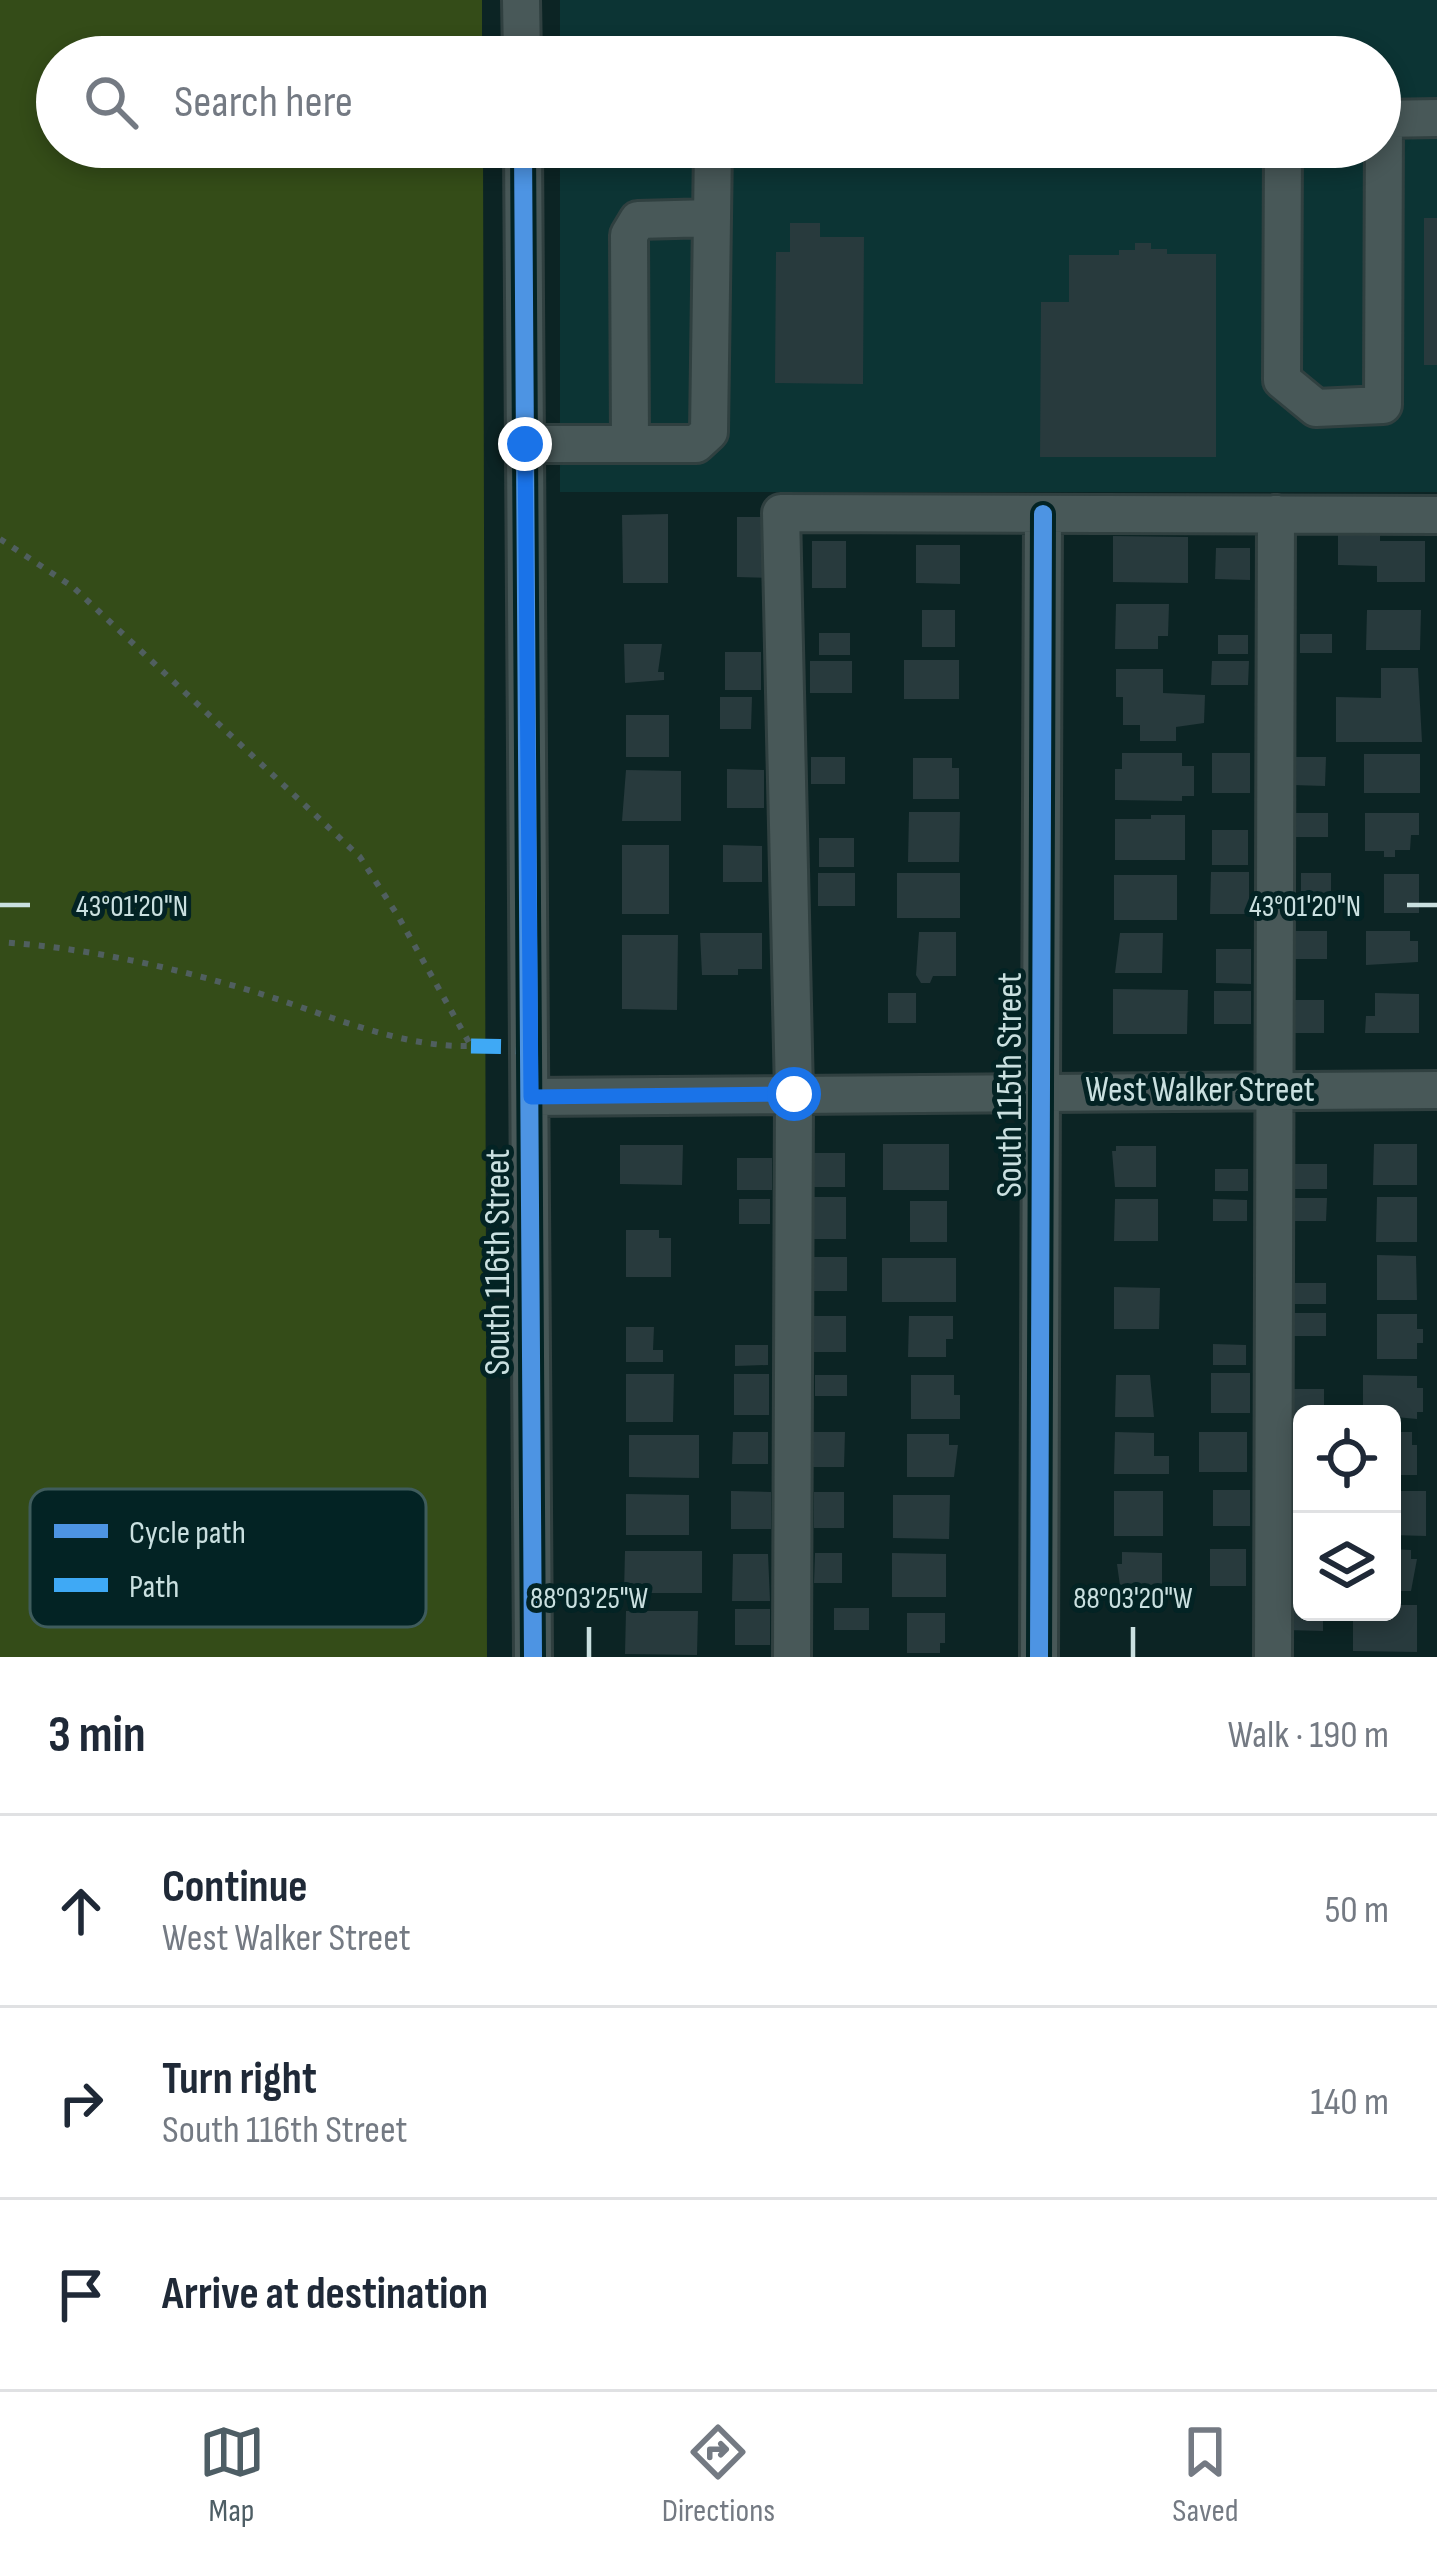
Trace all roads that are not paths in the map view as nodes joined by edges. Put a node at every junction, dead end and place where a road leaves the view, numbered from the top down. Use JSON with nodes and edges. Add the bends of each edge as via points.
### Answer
{"nodes":[{"id":1,"x":521,"y":0,"type":"edge"},
{"id":2,"x":522,"y":36,"type":"edge"},
{"id":3,"x":1437,"y":118,"type":"edge"},
{"id":4,"x":1401,"y":119,"type":"edge"},
{"id":5,"x":523,"y":168,"type":"edge"},
{"id":6,"x":713,"y":168,"type":"edge"},
{"id":7,"x":1283,"y":168,"type":"edge"},
{"id":8,"x":1382,"y":168,"type":"edge"},
{"id":9,"x":712,"y":218,"type":"junction"},
{"id":10,"x":630,"y":443,"type":"junction"},
{"id":11,"x":525,"y":444,"type":"junction"},
{"id":12,"x":1043,"y":514,"type":"junction"},
{"id":13,"x":1276,"y":514,"type":"junction"},
{"id":14,"x":1437,"y":515,"type":"edge"},
{"id":15,"x":1276,"y":1090,"type":"junction"},
{"id":16,"x":1437,"y":1090,"type":"edge"},
{"id":17,"x":1043,"y":1091,"type":"junction"},
{"id":18,"x":794,"y":1094,"type":"junction"},
{"id":19,"x":531,"y":1097,"type":"junction"},
{"id":20,"x":532,"y":1657,"type":"edge"},
{"id":21,"x":792,"y":1657,"type":"edge"},
{"id":22,"x":1039,"y":1657,"type":"edge"},
{"id":23,"x":1273,"y":1657,"type":"edge"}],
"edges":[{"from":1,"to":2,"type":"street"},
{"from":3,"to":4,"type":"street"},
{"from":5,"to":11,"type":"street","name":"South 116th Street"},
{"from":6,"to":9,"type":"street"},
{"from":7,"to":8,"type":"street","via":[[1282,380],[1316,409],[1383,405]]},
{"from":9,"to":10,"type":"street","via":[[709,432],[696,444]]},
{"from":9,"to":10,"type":"street","via":[[638,220],[629,235]]},
{"from":10,"to":11,"type":"street"},
{"from":11,"to":19,"type":"street","name":"South 116th Street"},
{"from":12,"to":13,"type":"street"},
{"from":12,"to":17,"type":"street","name":"South 115th Street"},
{"from":12,"to":18,"type":"street","via":[[781,513]]},
{"from":13,"to":14,"type":"street"},
{"from":13,"to":15,"type":"street"},
{"from":15,"to":16,"type":"street","name":"West Walker Street"},
{"from":15,"to":17,"type":"street","name":"West Walker Street"},
{"from":15,"to":23,"type":"street"},
{"from":17,"to":18,"type":"street","name":"West Walker Street"},
{"from":17,"to":22,"type":"street","name":"South 115th Street"},
{"from":18,"to":19,"type":"street","name":"West Walker Street"},
{"from":18,"to":21,"type":"street"},
{"from":19,"to":20,"type":"street","name":"South 116th Street"}]}
